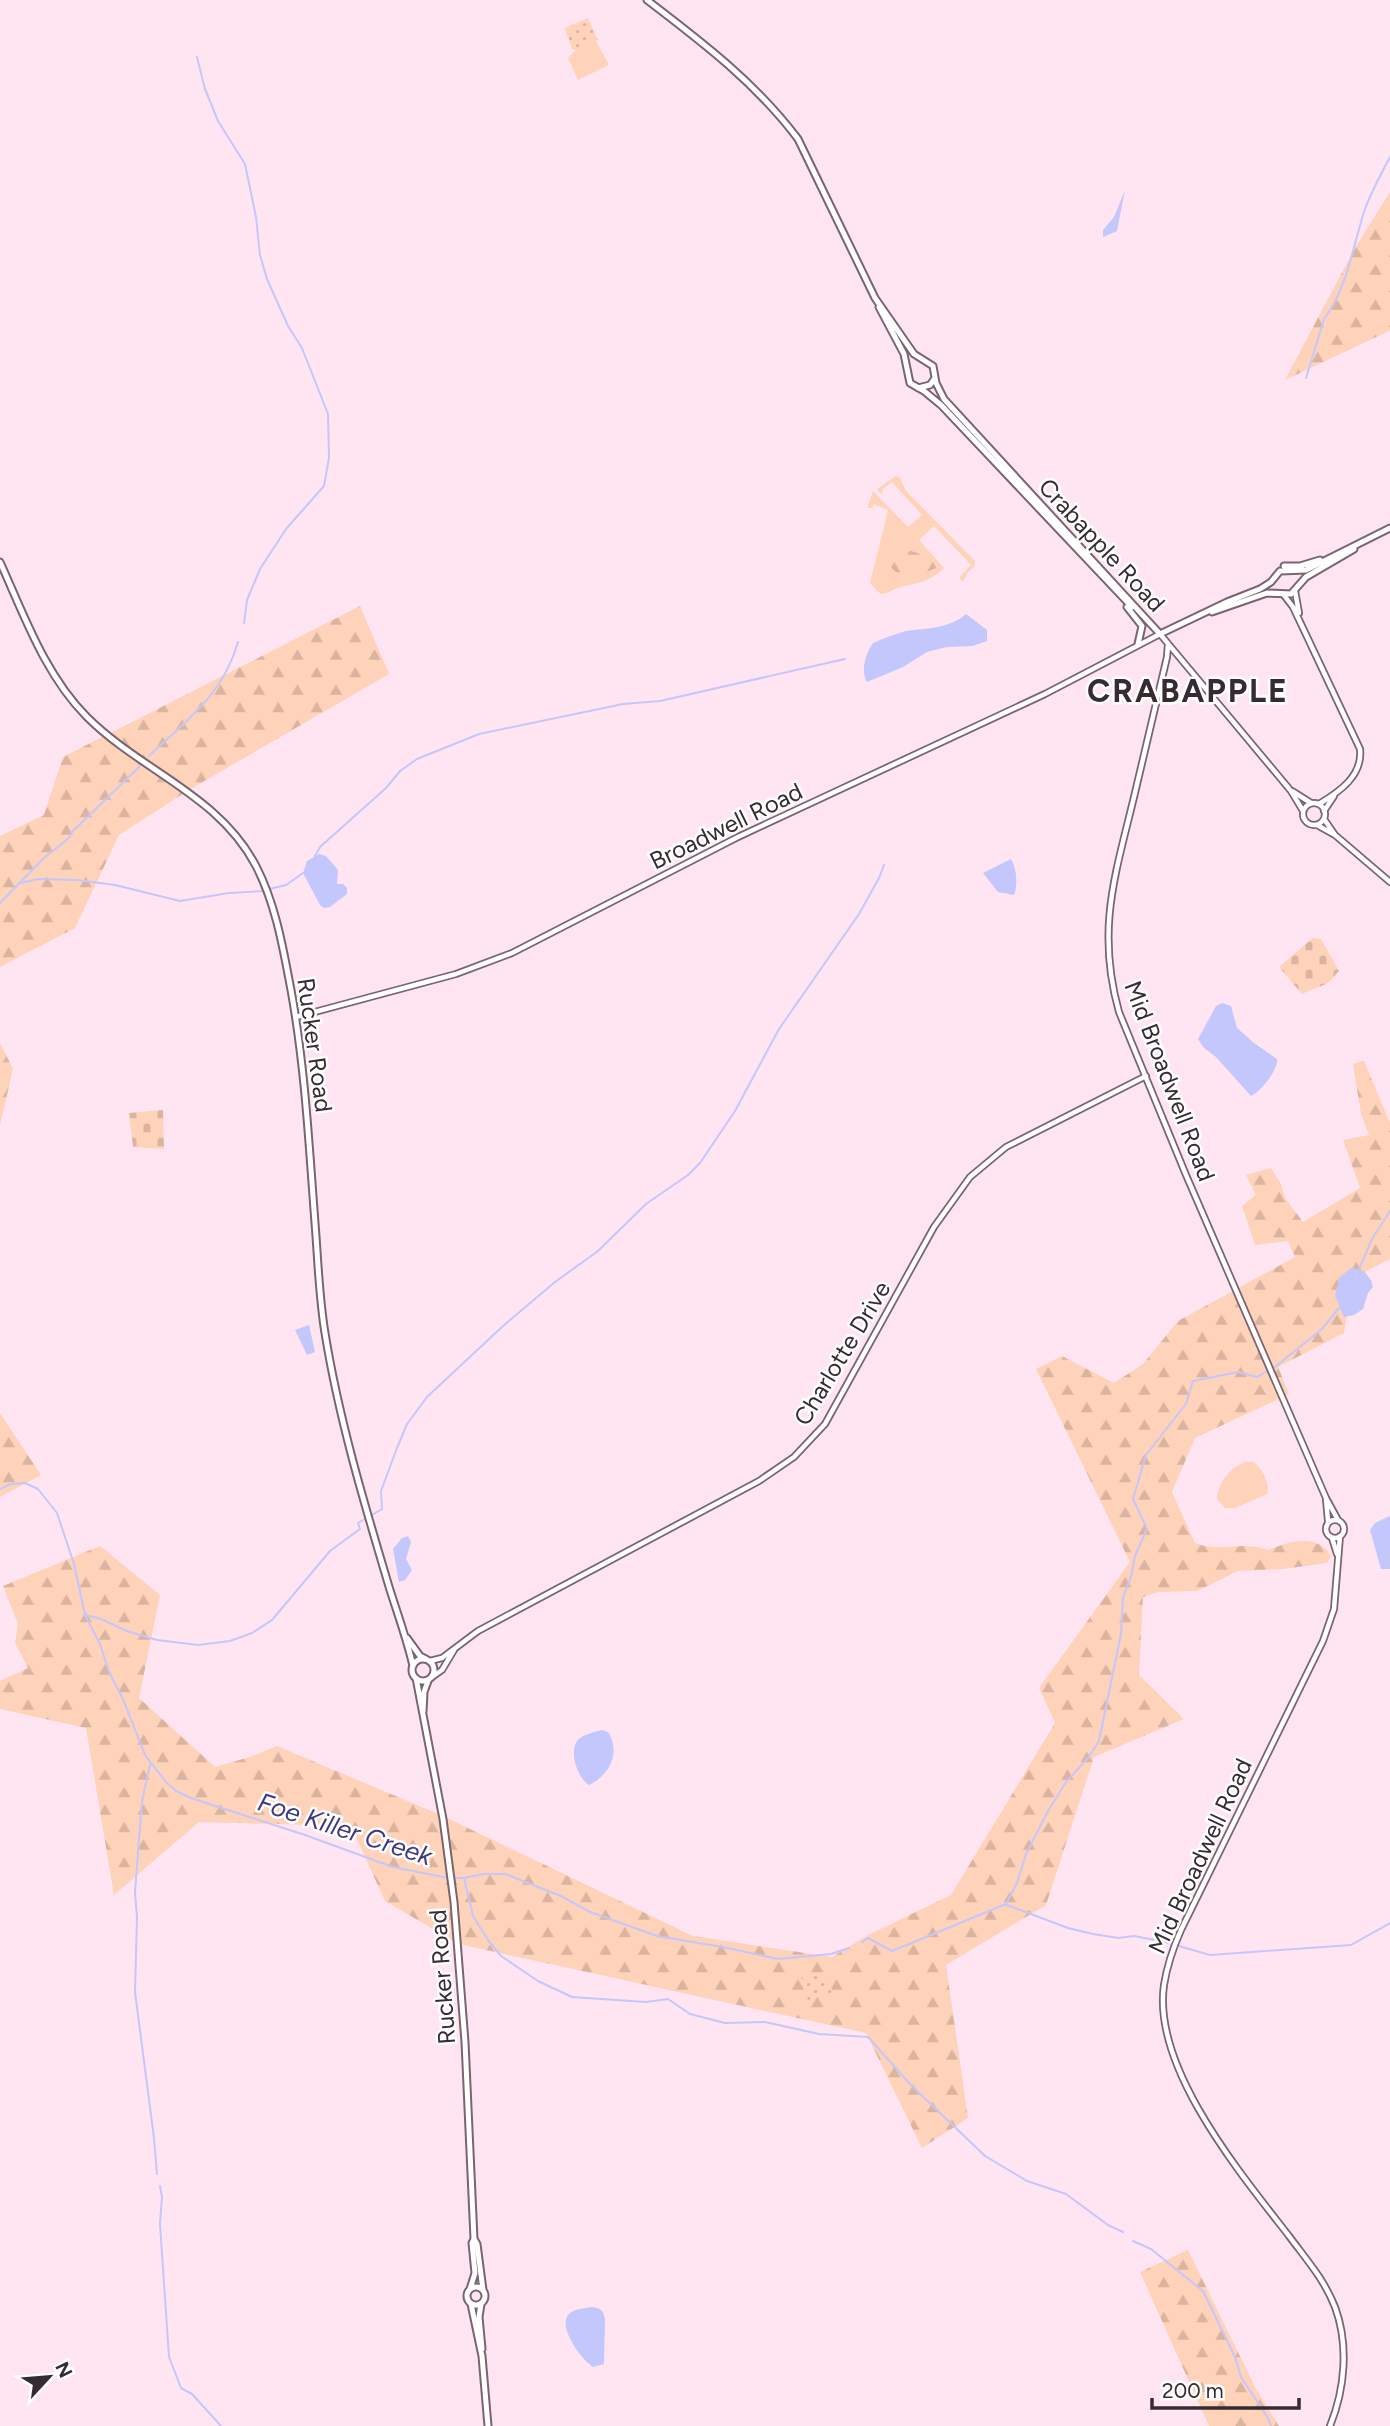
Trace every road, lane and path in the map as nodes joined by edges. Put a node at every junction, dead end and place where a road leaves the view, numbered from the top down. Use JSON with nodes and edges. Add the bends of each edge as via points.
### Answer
{"nodes":[{"id":1,"x":647,"y":0,"type":"edge"},
{"id":2,"x":876,"y":298,"type":"junction"},
{"id":3,"x":921,"y":360,"type":"junction"},
{"id":4,"x":907,"y":370,"type":"junction"},
{"id":5,"x":935,"y":378,"type":"junction"},
{"id":6,"x":918,"y":388,"type":"junction"},
{"id":7,"x":1390,"y":528,"type":"edge"},
{"id":8,"x":1375,"y":536,"type":"junction"},
{"id":9,"x":1329,"y":558,"type":"junction"},
{"id":10,"x":0,"y":562,"type":"edge"},
{"id":11,"x":1284,"y":566,"type":"dead end"},
{"id":12,"x":1292,"y":571,"type":"junction"},
{"id":13,"x":1273,"y":580,"type":"junction"},
{"id":14,"x":1298,"y":584,"type":"junction"},
{"id":15,"x":1113,"y":588,"type":"junction"},
{"id":16,"x":1295,"y":591,"type":"junction"},
{"id":17,"x":1281,"y":594,"type":"junction"},
{"id":18,"x":1202,"y":615,"type":"junction"},
{"id":19,"x":1304,"y":630,"type":"junction"},
{"id":20,"x":1160,"y":634,"type":"junction"},
{"id":21,"x":1168,"y":643,"type":"junction"},
{"id":22,"x":1138,"y":645,"type":"junction"},
{"id":23,"x":1167,"y":657,"type":"junction"},
{"id":24,"x":1179,"y":657,"type":"junction"},
{"id":25,"x":1291,"y":791,"type":"junction"},
{"id":26,"x":1334,"y":795,"type":"junction"},
{"id":27,"x":1311,"y":803,"type":"junction"},
{"id":28,"x":1319,"y":804,"type":"junction"},
{"id":29,"x":1303,"y":811,"type":"junction"},
{"id":30,"x":1324,"y":811,"type":"junction"},
{"id":31,"x":1324,"y":818,"type":"junction"},
{"id":32,"x":1317,"y":825,"type":"junction"},
{"id":33,"x":1335,"y":835,"type":"junction"},
{"id":34,"x":1390,"y":882,"type":"edge"},
{"id":35,"x":296,"y":1017,"type":"junction"},
{"id":36,"x":1146,"y":1076,"type":"junction"},
{"id":37,"x":1326,"y":1498,"type":"junction"},
{"id":38,"x":1338,"y":1520,"type":"junction"},
{"id":39,"x":1328,"y":1523,"type":"junction"},
{"id":40,"x":1340,"y":1536,"type":"junction"},
{"id":41,"x":1332,"y":1538,"type":"junction"},
{"id":42,"x":1338,"y":1558,"type":"junction"},
{"id":43,"x":402,"y":1629,"type":"junction"},
{"id":44,"x":455,"y":1649,"type":"junction"},
{"id":45,"x":428,"y":1661,"type":"junction"},
{"id":46,"x":413,"y":1666,"type":"junction"},
{"id":47,"x":416,"y":1678,"type":"junction"},
{"id":48,"x":431,"y":1678,"type":"junction"},
{"id":49,"x":423,"y":1715,"type":"junction"},
{"id":50,"x":474,"y":2239,"type":"junction"},
{"id":51,"x":470,"y":2289,"type":"junction"},
{"id":52,"x":483,"y":2290,"type":"junction"},
{"id":53,"x":471,"y":2304,"type":"junction"},
{"id":54,"x":481,"y":2304,"type":"junction"},
{"id":55,"x":482,"y":2356,"type":"junction"},
{"id":56,"x":488,"y":2426,"type":"edge"},
{"id":57,"x":1330,"y":2426,"type":"edge"}],
"edges":[{"from":1,"to":2,"type":"main road","via":[[724,61],[763,97],[798,139]]},
{"from":2,"to":3,"type":"main road"},
{"from":2,"to":4,"type":"main road","via":[[904,354]]},
{"from":3,"to":4,"type":"main road"},
{"from":3,"to":5,"type":"main road","via":[[933,366]]},
{"from":4,"to":6,"type":"main road","via":[[910,383]]},
{"from":5,"to":6,"type":"main road"},
{"from":5,"to":20,"type":"main road","name":"Crabapple Road","via":[[941,394],[964,422]]},
{"from":6,"to":15,"type":"main road","name":"Crabapple Road","via":[[941,405]]},
{"from":7,"to":8,"type":"main road"},
{"from":8,"to":9,"type":"main road"},
{"from":8,"to":14,"type":"main road"},
{"from":9,"to":11,"type":"main road"},
{"from":9,"to":12,"type":"main road","via":[[1303,571]]},
{"from":10,"to":35,"type":"main road","name":"Rucker Road","via":[[51,669],[76,705],[110,737],[209,807],[241,842],[274,910]]},
{"from":12,"to":13,"type":"main road","via":[[1280,571]]},
{"from":12,"to":14,"type":"main road"},
{"from":13,"to":17,"type":"main road"},
{"from":13,"to":18,"type":"main road"},
{"from":14,"to":16,"type":"main road"},
{"from":15,"to":20,"type":"main road","name":"Crabapple Road"},
{"from":15,"to":22,"type":"main road","via":[[1140,621]]},
{"from":16,"to":17,"type":"main road"},
{"from":16,"to":19,"type":"street"},
{"from":17,"to":18,"type":"main road","via":[[1267,593]]},
{"from":17,"to":19,"type":"street"},
{"from":18,"to":20,"type":"main road"},
{"from":19,"to":26,"type":"street","via":[[1360,749],[1357,771]]},
{"from":20,"to":21,"type":"street"},
{"from":20,"to":22,"type":"street","name":"Broadwell Road"},
{"from":21,"to":23,"type":"street","name":"Mid Broadwell Road"},
{"from":21,"to":24,"type":"street"},
{"from":22,"to":35,"type":"street","name":"Broadwell Road","via":[[1045,694],[742,835],[512,953],[456,974]]},
{"from":23,"to":24,"type":"street"},
{"from":23,"to":36,"type":"street","name":"Mid Broadwell Road","via":[[1113,885],[1107,933],[1112,987]]},
{"from":24,"to":25,"type":"street"},
{"from":25,"to":27,"type":"street"},
{"from":25,"to":29,"type":"street"},
{"from":26,"to":28,"type":"street"},
{"from":26,"to":30,"type":"street"},
{"from":27,"to":28,"type":"street"},
{"from":27,"to":29,"type":"street"},
{"from":28,"to":30,"type":"street"},
{"from":29,"to":32,"type":"street","via":[[1305,822]]},
{"from":30,"to":31,"type":"street"},
{"from":31,"to":32,"type":"street"},
{"from":31,"to":33,"type":"street"},
{"from":32,"to":33,"type":"street"},
{"from":33,"to":34,"type":"street"},
{"from":35,"to":43,"type":"main road","name":"Rucker Road","via":[[324,1332]]},
{"from":36,"to":37,"type":"street","name":"Mid Broadwell Road"},
{"from":36,"to":44,"type":"street","name":"Charlotte Drive","via":[[1006,1147],[970,1177],[934,1227],[831,1413],[793,1457],[759,1481],[470,1635]]},
{"from":37,"to":38,"type":"street","name":"Mid Broadwell Road"},
{"from":37,"to":39,"type":"street","name":"Mid Broadwell Road"},
{"from":38,"to":39,"type":"street"},
{"from":38,"to":40,"type":"street","via":[[1344,1527]]},
{"from":39,"to":41,"type":"street","via":[[1326,1532]]},
{"from":40,"to":41,"type":"street"},
{"from":40,"to":42,"type":"street","name":"Mid Broadwell Road"},
{"from":41,"to":42,"type":"street","name":"Mid Broadwell Road"},
{"from":42,"to":57,"type":"street","name":"Mid Broadwell Road","via":[[1334,1609],[1323,1641],[1181,1930],[1164,1986],[1167,2036],[1188,2089],[1219,2141],[1315,2270],[1335,2308],[1342,2336],[1343,2374]]},
{"from":43,"to":45,"type":"main road","name":"Rucker Road"},
{"from":43,"to":46,"type":"main road","name":"Rucker Road"},
{"from":44,"to":45,"type":"street","name":"Charlotte Drive"},
{"from":44,"to":48,"type":"street","name":"Charlotte Drive"},
{"from":45,"to":46,"type":"main road"},
{"from":45,"to":48,"type":"main road","via":[[434,1667]]},
{"from":46,"to":47,"type":"main road"},
{"from":47,"to":48,"type":"main road"},
{"from":47,"to":49,"type":"main road","name":"Rucker Road"},
{"from":48,"to":49,"type":"main road","name":"Rucker Road"},
{"from":49,"to":50,"type":"main road","name":"Rucker Road","via":[[452,1885]]},
{"from":50,"to":51,"type":"main road","name":"Rucker Road","via":[[475,2278]]},
{"from":50,"to":52,"type":"main road","name":"Rucker Road"},
{"from":51,"to":52,"type":"main road"},
{"from":51,"to":53,"type":"main road","via":[[467,2299]]},
{"from":52,"to":54,"type":"main road"},
{"from":53,"to":54,"type":"main road"},
{"from":53,"to":55,"type":"main road"},
{"from":54,"to":55,"type":"main road"},
{"from":55,"to":56,"type":"main road"}]}
